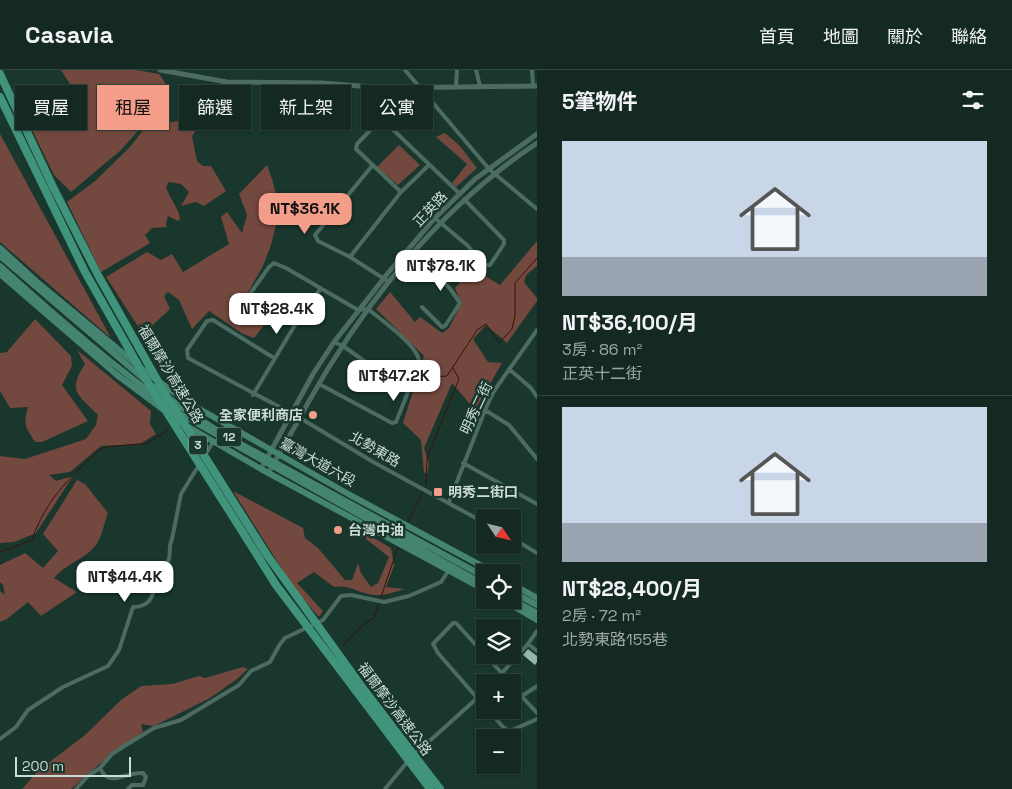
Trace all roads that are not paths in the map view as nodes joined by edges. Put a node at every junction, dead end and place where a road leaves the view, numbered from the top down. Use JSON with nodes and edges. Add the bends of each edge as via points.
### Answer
{"nodes":[{"id":1,"x":160,"y":70,"type":"edge"},
{"id":2,"x":405,"y":70,"type":"edge"},
{"id":3,"x":457,"y":70,"type":"edge"},
{"id":4,"x":476,"y":70,"type":"edge"},
{"id":5,"x":532,"y":70,"type":"edge"},
{"id":6,"x":0,"y":74,"type":"edge"},
{"id":7,"x":418,"y":85,"type":"edge"},
{"id":8,"x":361,"y":86,"type":"edge"},
{"id":9,"x":456,"y":86,"type":"junction"},
{"id":10,"x":480,"y":86,"type":"junction"},
{"id":11,"x":535,"y":86,"type":"edge"},
{"id":12,"x":433,"y":87,"type":"edge"},
{"id":13,"x":0,"y":97,"type":"edge"},
{"id":14,"x":433,"y":102,"type":"edge"},
{"id":15,"x":537,"y":134,"type":"edge"},
{"id":16,"x":536,"y":146,"type":"edge"},
{"id":17,"x":429,"y":165,"type":"junction"},
{"id":18,"x":372,"y":166,"type":"junction"},
{"id":19,"x":489,"y":169,"type":"junction"},
{"id":20,"x":496,"y":173,"type":"junction"},
{"id":21,"x":401,"y":192,"type":"junction"},
{"id":22,"x":460,"y":194,"type":"junction"},
{"id":23,"x":464,"y":199,"type":"junction"},
{"id":24,"x":537,"y":209,"type":"edge"},
{"id":25,"x":435,"y":218,"type":"junction"},
{"id":26,"x":441,"y":224,"type":"junction"},
{"id":27,"x":0,"y":248,"type":"edge"},
{"id":28,"x":417,"y":251,"type":"junction"},
{"id":29,"x":0,"y":256,"type":"edge"},
{"id":30,"x":350,"y":257,"type":"junction"},
{"id":31,"x":0,"y":266,"type":"edge"},
{"id":32,"x":0,"y":274,"type":"edge"},
{"id":33,"x":384,"y":278,"type":"junction"},
{"id":34,"x":389,"y":282,"type":"junction"},
{"id":35,"x":321,"y":288,"type":"junction"},
{"id":36,"x":422,"y":307,"type":"dead end"},
{"id":37,"x":368,"y":309,"type":"junction"},
{"id":38,"x":358,"y":310,"type":"junction"},
{"id":39,"x":295,"y":324,"type":"junction"},
{"id":40,"x":537,"y":330,"type":"edge"},
{"id":41,"x":334,"y":342,"type":"junction"},
{"id":42,"x":343,"y":346,"type":"junction"},
{"id":43,"x":274,"y":358,"type":"junction"},
{"id":44,"x":509,"y":369,"type":"junction"},
{"id":45,"x":319,"y":384,"type":"junction"},
{"id":46,"x":408,"y":392,"type":"junction"},
{"id":47,"x":253,"y":395,"type":"junction"},
{"id":48,"x":537,"y":397,"type":"edge"},
{"id":49,"x":485,"y":410,"type":"junction"},
{"id":50,"x":291,"y":414,"type":"junction"},
{"id":51,"x":300,"y":418,"type":"junction"},
{"id":52,"x":213,"y":442,"type":"junction"},
{"id":53,"x":271,"y":450,"type":"junction"},
{"id":54,"x":279,"y":454,"type":"junction"},
{"id":55,"x":537,"y":459,"type":"edge"},
{"id":56,"x":464,"y":462,"type":"junction"},
{"id":57,"x":264,"y":464,"type":"junction"},
{"id":58,"x":271,"y":467,"type":"junction"},
{"id":59,"x":449,"y":502,"type":"junction"},
{"id":60,"x":537,"y":504,"type":"edge"},
{"id":61,"x":476,"y":517,"type":"edge"},
{"id":62,"x":521,"y":543,"type":"edge"},
{"id":63,"x":537,"y":553,"type":"edge"},
{"id":64,"x":478,"y":564,"type":"edge"},
{"id":65,"x":449,"y":570,"type":"junction"},
{"id":66,"x":476,"y":572,"type":"edge"},
{"id":67,"x":476,"y":580,"type":"edge"},
{"id":68,"x":476,"y":585,"type":"edge"},
{"id":69,"x":521,"y":589,"type":"edge"},
{"id":70,"x":521,"y":597,"type":"edge"},
{"id":71,"x":537,"y":598,"type":"edge"},
{"id":72,"x":521,"y":605,"type":"edge"},
{"id":73,"x":537,"y":605,"type":"edge"},
{"id":74,"x":518,"y":609,"type":"edge"},
{"id":75,"x":537,"y":613,"type":"edge"},
{"id":76,"x":537,"y":620,"type":"edge"},
{"id":77,"x":537,"y":631,"type":"edge"},
{"id":78,"x":528,"y":644,"type":"junction"},
{"id":79,"x":476,"y":645,"type":"edge"},
{"id":80,"x":537,"y":651,"type":"edge"},
{"id":81,"x":493,"y":664,"type":"edge"},
{"id":82,"x":502,"y":674,"type":"edge"},
{"id":83,"x":504,"y":674,"type":"edge"},
{"id":84,"x":537,"y":686,"type":"edge"},
{"id":85,"x":522,"y":696,"type":"joint"},
{"id":86,"x":476,"y":697,"type":"edge"},
{"id":87,"x":476,"y":699,"type":"edge"},
{"id":88,"x":537,"y":713,"type":"edge"},
{"id":89,"x":496,"y":719,"type":"edge"},
{"id":90,"x":537,"y":719,"type":"edge"},
{"id":91,"x":0,"y":739,"type":"edge"},
{"id":92,"x":100,"y":768,"type":"junction"},
{"id":93,"x":76,"y":789,"type":"edge"},
{"id":94,"x":128,"y":789,"type":"edge"},
{"id":95,"x":384,"y":789,"type":"edge"},
{"id":96,"x":430,"y":789,"type":"edge"},
{"id":97,"x":440,"y":789,"type":"edge"}],
"edges":[{"from":1,"to":8,"type":"street","via":[[227,82]]},
{"from":2,"to":7,"type":"street"},
{"from":3,"to":9,"type":"street"},
{"from":4,"to":10,"type":"street"},
{"from":5,"to":11,"type":"street"},
{"from":6,"to":97,"type":"highway","name":"福爾摩沙高速公路","number":"3","via":[[95,269],[164,392],[267,555],[328,642]]},
{"from":9,"to":10,"type":"street"},
{"from":9,"to":12,"type":"street"},
{"from":10,"to":11,"type":"street"},
{"from":13,"to":96,"type":"highway","name":"福爾摩沙高速公路","number":"3","via":[[85,272],[147,381],[276,585]]},
{"from":14,"to":19,"type":"street"},
{"from":15,"to":19,"type":"street","name":"正英路"},
{"from":16,"to":20,"type":"street","name":"正英路"},
{"from":17,"to":18,"type":"street","via":[[380,120],[356,149]]},
{"from":17,"to":21,"type":"street"},
{"from":17,"to":22,"type":"street"},
{"from":18,"to":21,"type":"street"},
{"from":18,"to":30,"type":"street","via":[[315,235],[318,241]]},
{"from":19,"to":20,"type":"street"},
{"from":19,"to":22,"type":"street","name":"正英路"},
{"from":20,"to":23,"type":"street","name":"正英路"},
{"from":20,"to":24,"type":"street"},
{"from":21,"to":30,"type":"street"},
{"from":22,"to":25,"type":"street","name":"正英路"},
{"from":23,"to":26,"type":"street","name":"正英路"},
{"from":23,"to":26,"type":"street","via":[[504,240],[490,265],[483,265],[468,246]]},
{"from":25,"to":26,"type":"street"},
{"from":25,"to":33,"type":"street","name":"正英路"},
{"from":26,"to":28,"type":"street","name":"正英路"},
{"from":27,"to":53,"type":"main road","name":"臺灣大道六段","number":"12","via":[[147,373],[211,417]]},
{"from":28,"to":34,"type":"street","name":"正英路"},
{"from":28,"to":36,"type":"street","via":[[460,304],[442,327]]},
{"from":29,"to":57,"type":"main road","name":"臺灣大道六段","number":"12","via":[[159,392]]},
{"from":30,"to":33,"type":"street"},
{"from":31,"to":57,"type":"main road","name":"臺灣大道六段","number":"12","via":[[155,397]]},
{"from":32,"to":52,"type":"main road","name":"臺灣大道六段","number":"12","via":[[117,375]]},
{"from":33,"to":34,"type":"street"},
{"from":33,"to":38,"type":"street","name":"正英路"},
{"from":34,"to":37,"type":"street","name":"正英路"},
{"from":35,"to":38,"type":"street"},
{"from":35,"to":39,"type":"street"},
{"from":35,"to":39,"type":"street","via":[[278,264],[269,267],[250,294]]},
{"from":37,"to":38,"type":"street"},
{"from":37,"to":42,"type":"street","name":"正英路"},
{"from":37,"to":46,"type":"street","via":[[399,334],[417,354],[418,366]]},
{"from":38,"to":41,"type":"street","name":"正英路"},
{"from":39,"to":43,"type":"street"},
{"from":40,"to":44,"type":"street","name":"明秀二街"},
{"from":41,"to":42,"type":"street"},
{"from":41,"to":50,"type":"street","name":"正英路"},
{"from":42,"to":45,"type":"street","name":"正英路"},
{"from":42,"to":46,"type":"street"},
{"from":43,"to":47,"type":"street"},
{"from":43,"to":47,"type":"street","name":"北勢東路","via":[[213,320],[207,321],[187,350],[188,358]]},
{"from":44,"to":48,"type":"street"},
{"from":44,"to":49,"type":"street","name":"明秀二街"},
{"from":45,"to":46,"type":"street","via":[[392,423],[396,422]]},
{"from":45,"to":51,"type":"street","name":"正英路"},
{"from":47,"to":50,"type":"street","name":"北勢東路"},
{"from":49,"to":55,"type":"street","via":[[509,425]]},
{"from":49,"to":56,"type":"street","name":"明秀二街"},
{"from":50,"to":51,"type":"street","name":"北勢東路"},
{"from":50,"to":53,"type":"street","name":"正英路"},
{"from":51,"to":54,"type":"street","name":"正英路"},
{"from":51,"to":59,"type":"street","name":"北勢東路"},
{"from":52,"to":57,"type":"main road","name":"臺灣大道六段","number":"12"},
{"from":52,"to":91,"type":"street","via":[[181,494],[168,546],[170,558],[159,575],[149,602],[133,607],[114,659],[108,666],[63,687],[28,710]]},
{"from":53,"to":54,"type":"main road","name":"臺灣大道六段","number":"12"},
{"from":53,"to":57,"type":"street","name":"正英路"},
{"from":54,"to":58,"type":"street","name":"正英路"},
{"from":54,"to":64,"type":"main road","name":"臺灣大道六段","number":"12"},
{"from":56,"to":59,"type":"street","name":"明秀二街"},
{"from":56,"to":60,"type":"street"},
{"from":57,"to":58,"type":"main road","name":"臺灣大道六段","number":"12"},
{"from":58,"to":65,"type":"main road","name":"臺灣大道六段","number":"12"},
{"from":58,"to":66,"type":"main road","name":"臺灣大道六段","number":"12"},
{"from":58,"to":67,"type":"main road","name":"臺灣大道六段","number":"12"},
{"from":59,"to":61,"type":"street","name":"北勢東路"},
{"from":62,"to":63,"type":"street"},
{"from":65,"to":68,"type":"main road","name":"臺灣大道六段","number":"12"},
{"from":65,"to":92,"type":"street","via":[[441,582],[409,596],[382,602],[342,596],[323,620],[285,638],[270,662],[251,671],[239,685],[181,720],[154,728],[126,744]]},
{"from":69,"to":71,"type":"main road"},
{"from":70,"to":73,"type":"main road"},
{"from":72,"to":75,"type":"main road"},
{"from":74,"to":76,"type":"main road"},
{"from":77,"to":78,"type":"street"},
{"from":78,"to":80,"type":"street"},
{"from":78,"to":83,"type":"street"},
{"from":79,"to":86,"type":"street","via":[[456,623],[433,644]]},
{"from":81,"to":82,"type":"street"},
{"from":84,"to":85,"type":"street"},
{"from":85,"to":88,"type":"street"},
{"from":87,"to":95,"type":"street","via":[[416,752]]},
{"from":89,"to":90,"type":"street","via":[[510,731]]},
{"from":92,"to":93,"type":"street"},
{"from":92,"to":94,"type":"street","via":[[107,778],[143,773],[146,778],[143,785],[132,785]]}]}
